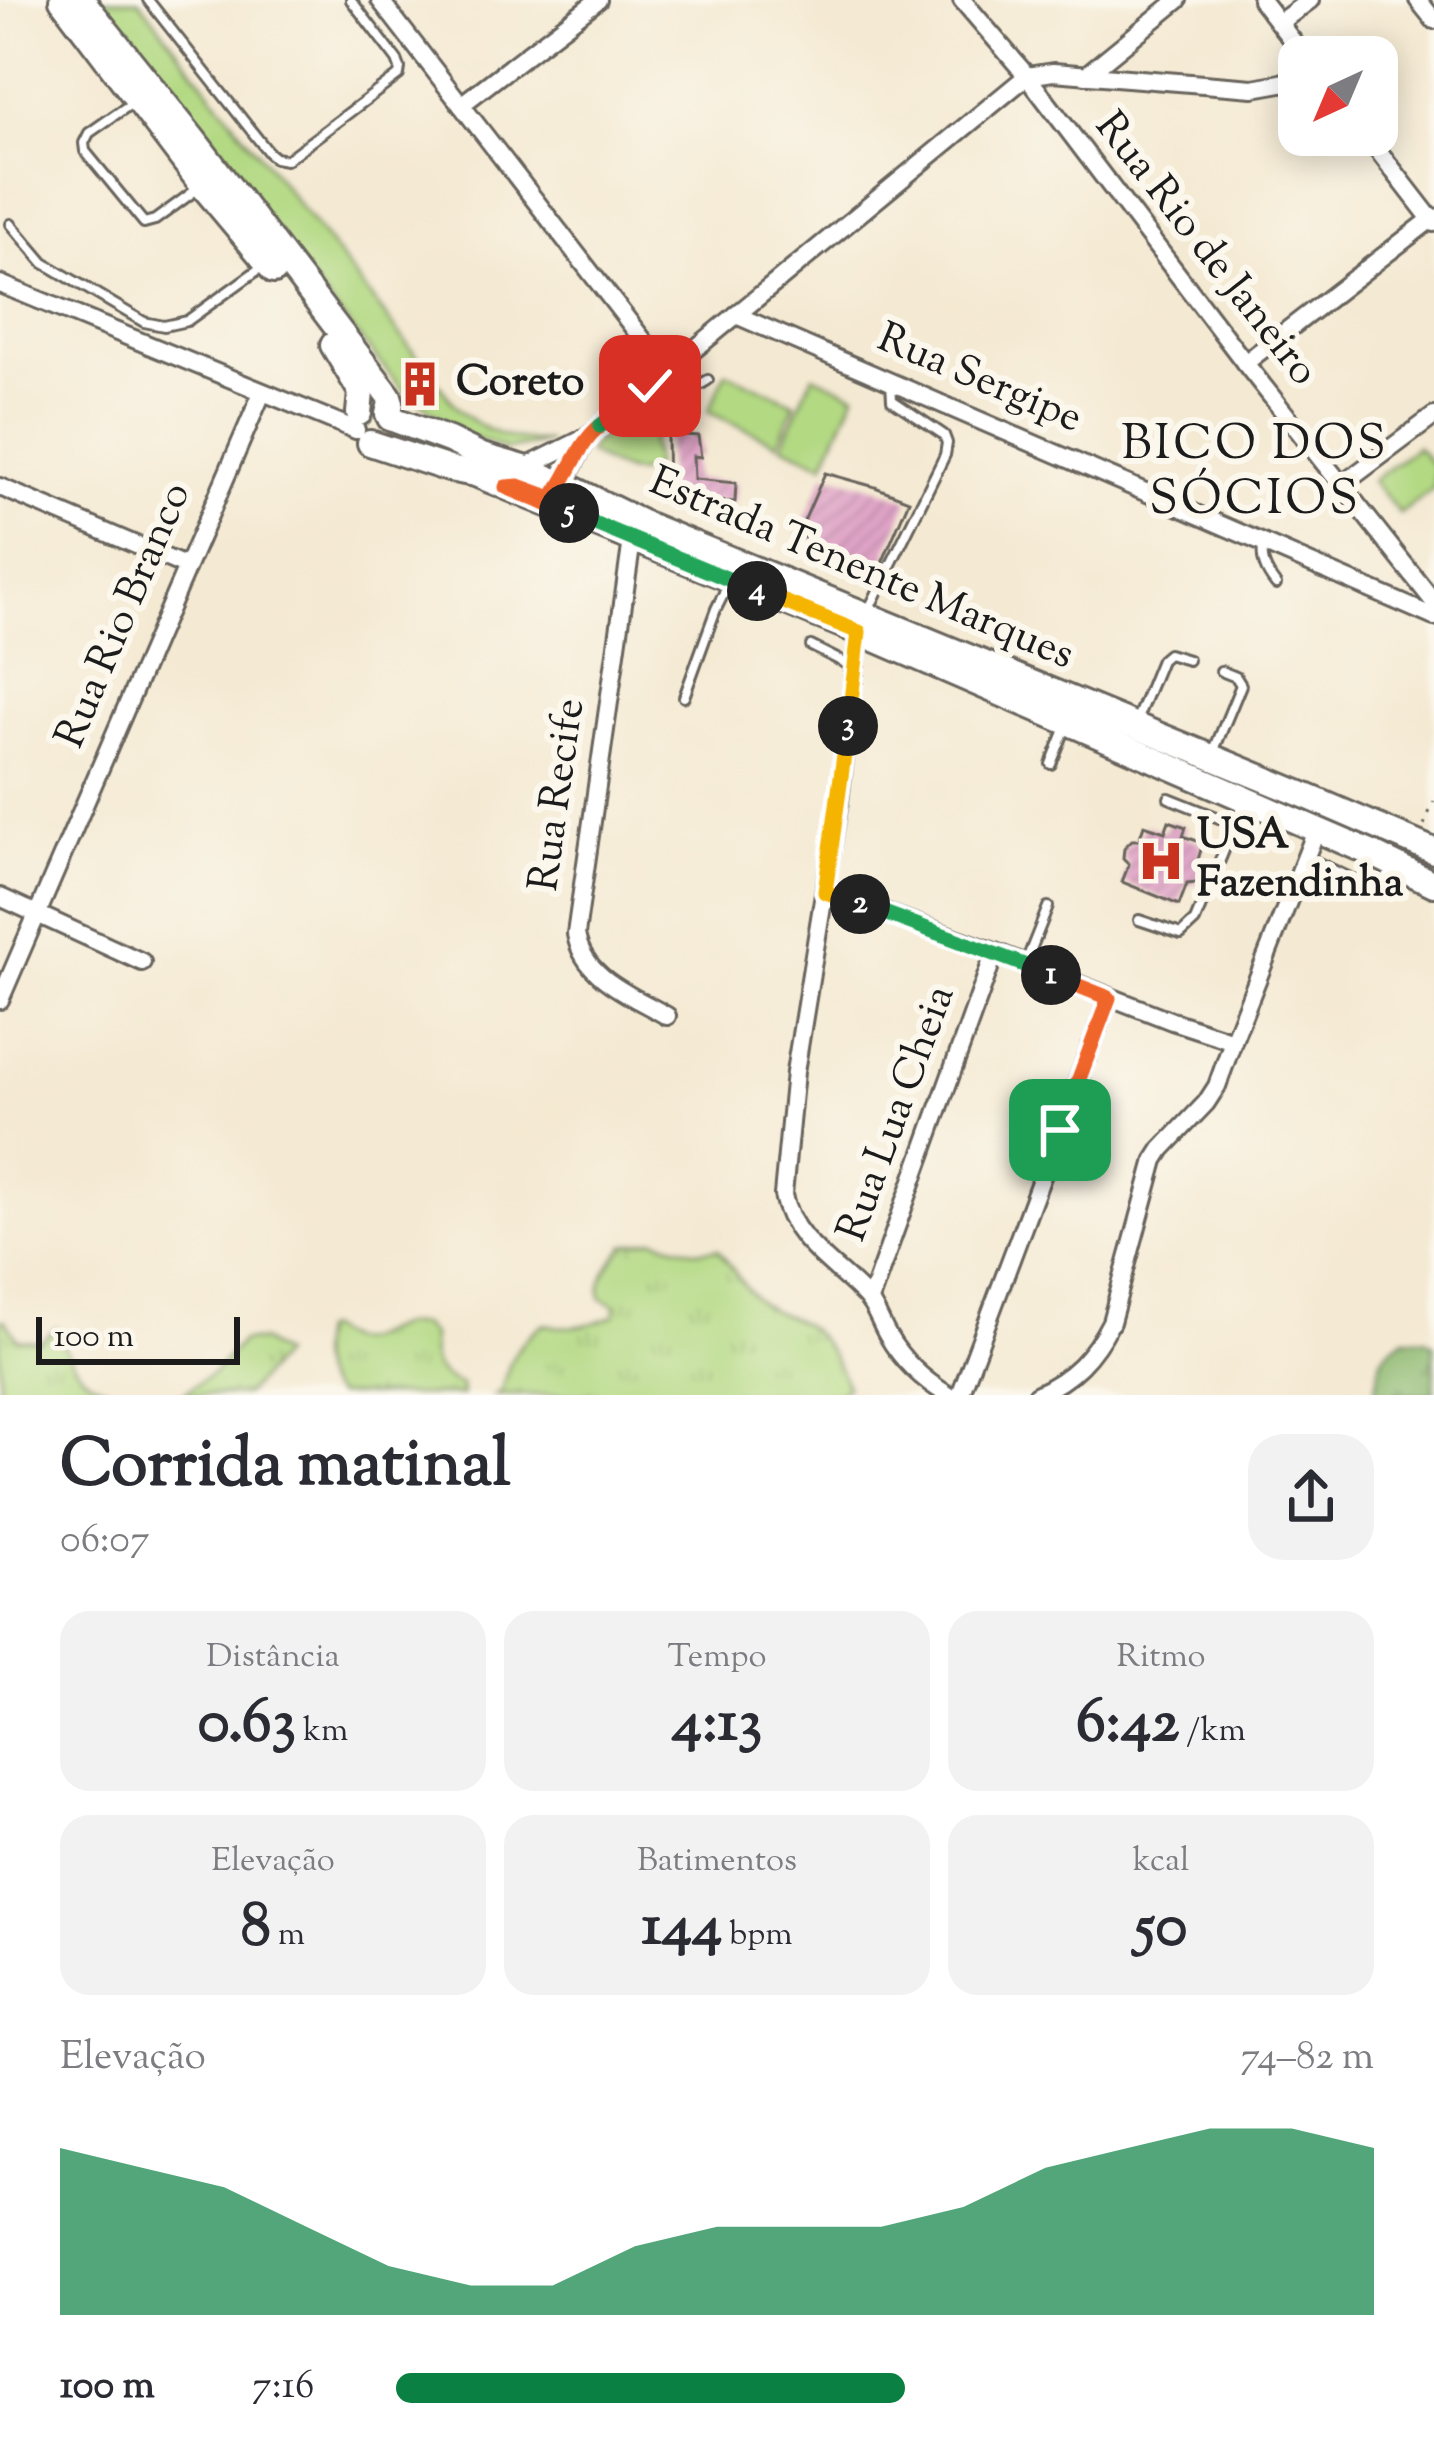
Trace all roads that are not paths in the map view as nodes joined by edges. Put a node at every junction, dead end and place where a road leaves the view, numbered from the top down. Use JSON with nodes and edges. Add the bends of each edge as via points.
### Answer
{"nodes":[{"id":1,"x":62,"y":0,"type":"edge"},
{"id":2,"x":82,"y":0,"type":"edge"},
{"id":3,"x":148,"y":0,"type":"edge"},
{"id":4,"x":351,"y":0,"type":"edge"},
{"id":5,"x":380,"y":0,"type":"edge"},
{"id":6,"x":598,"y":0,"type":"edge"},
{"id":7,"x":962,"y":0,"type":"edge"},
{"id":8,"x":1178,"y":0,"type":"edge"},
{"id":9,"x":1261,"y":0,"type":"edge"},
{"id":10,"x":1310,"y":0,"type":"edge"},
{"id":11,"x":1418,"y":0,"type":"edge"},
{"id":12,"x":1434,"y":20,"type":"edge"},
{"id":13,"x":1279,"y":23,"type":"junction"},
{"id":14,"x":1289,"y":36,"type":"edge"},
{"id":15,"x":1086,"y":75,"type":"junction"},
{"id":16,"x":1027,"y":76,"type":"junction"},
{"id":17,"x":1278,"y":84,"type":"edge"},
{"id":18,"x":136,"y":100,"type":"junction"},
{"id":19,"x":461,"y":105,"type":"junction"},
{"id":20,"x":1383,"y":156,"type":"edge"},
{"id":21,"x":202,"y":185,"type":"junction"},
{"id":22,"x":1433,"y":220,"type":"edge"},
{"id":23,"x":11,"y":224,"type":"dead end"},
{"id":24,"x":267,"y":263,"type":"junction"},
{"id":25,"x":0,"y":284,"type":"edge"},
{"id":26,"x":736,"y":315,"type":"junction"},
{"id":27,"x":1245,"y":364,"type":"junction"},
{"id":28,"x":667,"y":371,"type":"junction"},
{"id":29,"x":708,"y":380,"type":"dead end"},
{"id":30,"x":891,"y":382,"type":"junction"},
{"id":31,"x":650,"y":386,"type":"junction"},
{"id":32,"x":262,"y":393,"type":"junction"},
{"id":33,"x":389,"y":416,"type":"junction"},
{"id":34,"x":1434,"y":416,"type":"edge"},
{"id":35,"x":361,"y":425,"type":"junction"},
{"id":36,"x":589,"y":436,"type":"junction"},
{"id":37,"x":515,"y":477,"type":"junction"},
{"id":38,"x":563,"y":484,"type":"junction"},
{"id":39,"x":1343,"y":484,"type":"junction"},
{"id":40,"x":2,"y":494,"type":"edge"},
{"id":41,"x":632,"y":540,"type":"junction"},
{"id":42,"x":1264,"y":542,"type":"junction"},
{"id":43,"x":185,"y":566,"type":"junction"},
{"id":44,"x":731,"y":580,"type":"junction"},
{"id":45,"x":1276,"y":585,"type":"dead end"},
{"id":46,"x":1434,"y":602,"type":"edge"},
{"id":47,"x":1434,"y":617,"type":"edge"},
{"id":48,"x":862,"y":623,"type":"junction"},
{"id":49,"x":811,"y":646,"type":"dead end"},
{"id":50,"x":1188,"y":660,"type":"dead end"},
{"id":51,"x":854,"y":668,"type":"junction"},
{"id":52,"x":1221,"y":671,"type":"dead end"},
{"id":53,"x":684,"y":697,"type":"dead end"},
{"id":54,"x":1067,"y":724,"type":"junction"},
{"id":55,"x":1134,"y":726,"type":"junction"},
{"id":56,"x":1210,"y":757,"type":"junction"},
{"id":57,"x":1051,"y":764,"type":"dead end"},
{"id":58,"x":1169,"y":798,"type":"dead end"},
{"id":59,"x":1245,"y":800,"type":"junction"},
{"id":60,"x":1234,"y":824,"type":"junction"},
{"id":61,"x":1316,"y":831,"type":"junction"},
{"id":62,"x":1425,"y":847,"type":"edge"},
{"id":63,"x":1307,"y":858,"type":"junction"},
{"id":64,"x":1401,"y":869,"type":"junction"},
{"id":65,"x":1434,"y":884,"type":"edge"},
{"id":66,"x":825,"y":892,"type":"junction"},
{"id":67,"x":0,"y":896,"type":"edge"},
{"id":68,"x":1048,"y":908,"type":"dead end"},
{"id":69,"x":37,"y":912,"type":"junction"},
{"id":70,"x":1139,"y":920,"type":"dead end"},
{"id":71,"x":995,"y":952,"type":"junction"},
{"id":72,"x":142,"y":962,"type":"dead end"},
{"id":73,"x":1025,"y":964,"type":"junction"},
{"id":74,"x":1109,"y":998,"type":"junction"},
{"id":75,"x":0,"y":1000,"type":"edge"},
{"id":76,"x":668,"y":1016,"type":"dead end"},
{"id":77,"x":1232,"y":1041,"type":"junction"},
{"id":78,"x":870,"y":1300,"type":"junction"},
{"id":79,"x":948,"y":1395,"type":"edge"},
{"id":80,"x":960,"y":1395,"type":"edge"},
{"id":81,"x":1036,"y":1395,"type":"edge"}],
"edges":[{"from":1,"to":18,"type":"main road"},
{"from":2,"to":33,"type":"main road","via":[[389,396]]},
{"from":3,"to":4,"type":"lane","via":[[281,160],[398,75],[397,60]]},
{"from":5,"to":19,"type":"street"},
{"from":6,"to":19,"type":"street"},
{"from":7,"to":16,"type":"street","name":"Rua Rio de Janeiro"},
{"from":8,"to":15,"type":"street"},
{"from":9,"to":13,"type":"street"},
{"from":10,"to":13,"type":"street"},
{"from":11,"to":12,"type":"street"},
{"from":13,"to":14,"type":"street"},
{"from":15,"to":16,"type":"street"},
{"from":15,"to":17,"type":"street"},
{"from":16,"to":26,"type":"street"},
{"from":16,"to":27,"type":"street","name":"Rua Rio de Janeiro"},
{"from":18,"to":21,"type":"main road"},
{"from":18,"to":21,"type":"lane","via":[[89,133],[85,151],[144,223]]},
{"from":19,"to":28,"type":"street"},
{"from":20,"to":22,"type":"street"},
{"from":21,"to":24,"type":"main road"},
{"from":22,"to":27,"type":"street"},
{"from":23,"to":24,"type":"lane","via":[[44,262],[164,326],[187,321]]},
{"from":24,"to":35,"type":"main road","via":[[361,392]]},
{"from":25,"to":32,"type":"street"},
{"from":26,"to":28,"type":"street"},
{"from":26,"to":30,"type":"street","name":"Rua Sergipe"},
{"from":27,"to":39,"type":"street","name":"Rua Rio de Janeiro"},
{"from":28,"to":31,"type":"street"},
{"from":29,"to":31,"type":"lane","via":[[679,397]]},
{"from":30,"to":42,"type":"street","name":"Rua Sergipe"},
{"from":30,"to":48,"type":"lane","via":[[892,400],[947,442]]},
{"from":31,"to":36,"type":"street"},
{"from":32,"to":35,"type":"street"},
{"from":32,"to":43,"type":"street","name":"Rua Rio Branco"},
{"from":33,"to":35,"type":"main road","name":"Estrada Tenente Marques","via":[[370,407]]},
{"from":33,"to":37,"type":"main road","name":"Estrada Tenente Marques"},
{"from":34,"to":39,"type":"street"},
{"from":35,"to":37,"type":"main road","name":"Estrada Tenente Marques","via":[[475,474]]},
{"from":36,"to":37,"type":"street"},
{"from":36,"to":38,"type":"street"},
{"from":37,"to":38,"type":"main road","via":[[549,499]]},
{"from":37,"to":41,"type":"main road","name":"Estrada Tenente Marques"},
{"from":38,"to":48,"type":"main road","name":"Estrada Tenente Marques"},
{"from":39,"to":46,"type":"street","name":"Rua Rio de Janeiro"},
{"from":40,"to":43,"type":"street"},
{"from":41,"to":44,"type":"main road","name":"Estrada Tenente Marques"},
{"from":41,"to":76,"type":"street","name":"Rua Recife","via":[[576,934],[593,970]]},
{"from":42,"to":45,"type":"lane","via":[[1261,558]]},
{"from":42,"to":47,"type":"street","name":"Rua Sergipe"},
{"from":43,"to":69,"type":"street","name":"Rua Rio Branco"},
{"from":44,"to":48,"type":"main road","name":"Estrada Tenente Marques"},
{"from":44,"to":53,"type":"lane"},
{"from":48,"to":51,"type":"street"},
{"from":48,"to":54,"type":"main road","name":"Estrada Tenente Marques"},
{"from":48,"to":55,"type":"main road","name":"Estrada Tenente Marques"},
{"from":49,"to":51,"type":"lane"},
{"from":50,"to":55,"type":"lane","via":[[1161,660]]},
{"from":51,"to":66,"type":"street"},
{"from":52,"to":56,"type":"lane","via":[[1241,685]]},
{"from":54,"to":57,"type":"lane"},
{"from":54,"to":59,"type":"main road","name":"Estrada Tenente Marques"},
{"from":55,"to":56,"type":"main road","name":"Estrada Tenente Marques"},
{"from":56,"to":62,"type":"main road","name":"Estrada Tenente Marques"},
{"from":58,"to":60,"type":"lane"},
{"from":59,"to":60,"type":"lane"},
{"from":59,"to":61,"type":"main road","name":"Estrada Tenente Marques"},
{"from":60,"to":70,"type":"lane","via":[[1188,931]]},
{"from":61,"to":63,"type":"street"},
{"from":61,"to":64,"type":"main road","name":"Estrada Tenente Marques"},
{"from":63,"to":64,"type":"lane","via":[[1363,884]]},
{"from":63,"to":77,"type":"street"},
{"from":64,"to":65,"type":"main road","name":"Estrada Tenente Marques"},
{"from":66,"to":71,"type":"street"},
{"from":66,"to":78,"type":"street","via":[[783,1196],[798,1231]]},
{"from":67,"to":69,"type":"street"},
{"from":68,"to":73,"type":"lane"},
{"from":69,"to":72,"type":"street"},
{"from":69,"to":75,"type":"street","name":"Rua Rio Branco"},
{"from":71,"to":73,"type":"street"},
{"from":71,"to":78,"type":"street","name":"Rua Lua Cheia"},
{"from":73,"to":74,"type":"street"},
{"from":74,"to":77,"type":"street"},
{"from":74,"to":80,"type":"street"},
{"from":77,"to":81,"type":"street","via":[[1217,1086],[1155,1160],[1102,1339],[1065,1381]]},
{"from":78,"to":79,"type":"street","via":[[900,1355]]}]}
